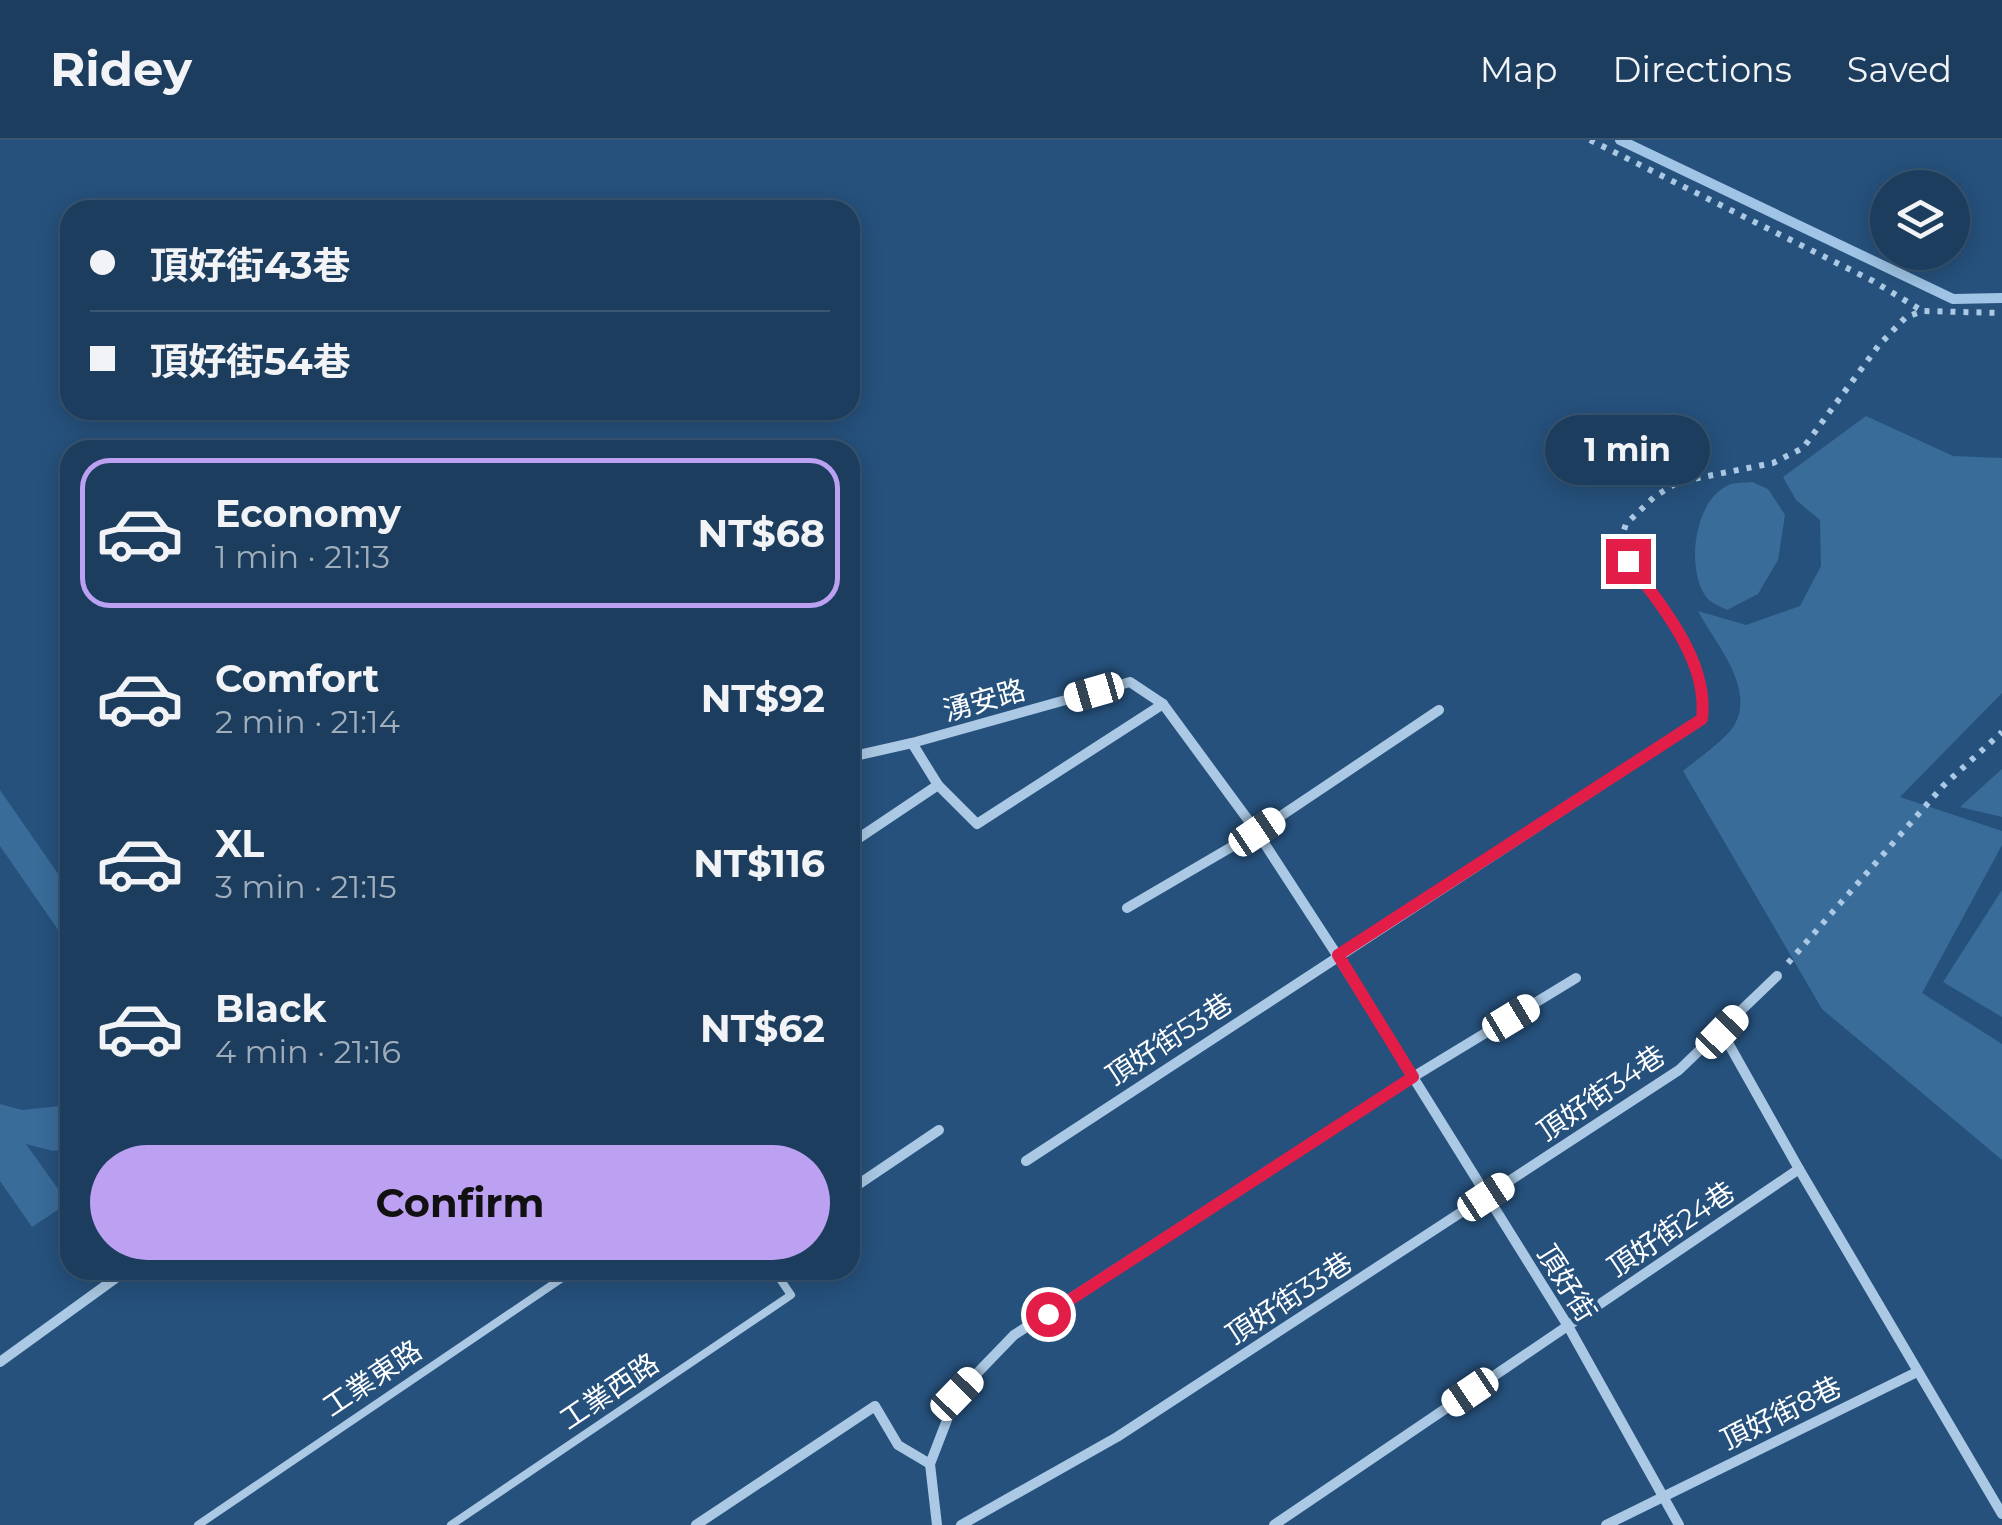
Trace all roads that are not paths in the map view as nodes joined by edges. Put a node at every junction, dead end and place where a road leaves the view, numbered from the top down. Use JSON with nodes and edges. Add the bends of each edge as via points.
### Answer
{"nodes":[{"id":1,"x":1628,"y":561,"type":"road end"},
{"id":2,"x":1130,"y":682,"type":"joint"},
{"id":3,"x":1162,"y":704,"type":"junction"},
{"id":4,"x":1439,"y":710,"type":"dead end"},
{"id":5,"x":912,"y":744,"type":"junction"},
{"id":6,"x":860,"y":755,"type":"edge"},
{"id":7,"x":938,"y":785,"type":"junction"},
{"id":8,"x":1257,"y":832,"type":"junction"},
{"id":9,"x":860,"y":837,"type":"edge"},
{"id":10,"x":1127,"y":908,"type":"dead end"},
{"id":11,"x":1338,"y":955,"type":"junction"},
{"id":12,"x":1777,"y":976,"type":"road end"},
{"id":13,"x":1576,"y":978,"type":"dead end"},
{"id":14,"x":1722,"y":1032,"type":"junction"},
{"id":15,"x":1413,"y":1077,"type":"junction"},
{"id":16,"x":939,"y":1130,"type":"dead end"},
{"id":17,"x":1026,"y":1161,"type":"dead end"},
{"id":18,"x":1798,"y":1170,"type":"junction"},
{"id":19,"x":860,"y":1183,"type":"edge"},
{"id":20,"x":1486,"y":1197,"type":"junction"},
{"id":21,"x":113,"y":1280,"type":"edge"},
{"id":22,"x":559,"y":1280,"type":"edge"},
{"id":23,"x":781,"y":1280,"type":"edge"},
{"id":24,"x":1568,"y":1326,"type":"junction"},
{"id":25,"x":0,"y":1362,"type":"edge"},
{"id":26,"x":1916,"y":1372,"type":"junction"},
{"id":27,"x":930,"y":1464,"type":"junction"},
{"id":28,"x":1664,"y":1496,"type":"junction"},
{"id":29,"x":2002,"y":1514,"type":"edge"},
{"id":30,"x":198,"y":1525,"type":"edge"},
{"id":31,"x":451,"y":1525,"type":"edge"},
{"id":32,"x":696,"y":1525,"type":"edge"},
{"id":33,"x":937,"y":1525,"type":"edge"},
{"id":34,"x":961,"y":1525,"type":"edge"},
{"id":35,"x":1274,"y":1525,"type":"edge"},
{"id":36,"x":1606,"y":1525,"type":"edge"},
{"id":37,"x":1679,"y":1525,"type":"edge"}],
"edges":[{"from":1,"to":11,"type":"street","name":"頂好街53巷","via":[[1700,676],[1702,719]]},
{"from":2,"to":3,"type":"street","name":"頂好街"},
{"from":2,"to":5,"type":"street","name":"湧安路"},
{"from":3,"to":7,"type":"street","via":[[977,824]]},
{"from":3,"to":8,"type":"street","name":"頂好街"},
{"from":4,"to":8,"type":"street"},
{"from":5,"to":6,"type":"street","name":"湧安路"},
{"from":5,"to":7,"type":"street"},
{"from":7,"to":9,"type":"street"},
{"from":8,"to":10,"type":"street"},
{"from":8,"to":11,"type":"street","name":"頂好街"},
{"from":11,"to":15,"type":"street","name":"頂好街"},
{"from":11,"to":17,"type":"street","name":"頂好街53巷"},
{"from":12,"to":14,"type":"street","name":"頂好街34巷"},
{"from":13,"to":15,"type":"street"},
{"from":14,"to":18,"type":"street"},
{"from":14,"to":20,"type":"street","name":"頂好街34巷","via":[[1679,1070]]},
{"from":15,"to":20,"type":"street","name":"頂好街"},
{"from":15,"to":27,"type":"street","via":[[1014,1335],[957,1394]]},
{"from":16,"to":19,"type":"street"},
{"from":18,"to":24,"type":"street","name":"頂好街24巷"},
{"from":18,"to":26,"type":"street"},
{"from":20,"to":24,"type":"street","name":"頂好街"},
{"from":20,"to":34,"type":"street","name":"頂好街33巷","via":[[1117,1437]]},
{"from":21,"to":25,"type":"street"},
{"from":22,"to":30,"type":"lane","name":"工業東路"},
{"from":23,"to":31,"type":"lane","name":"工業西路","via":[[792,1295]]},
{"from":24,"to":28,"type":"street","name":"頂好街"},
{"from":24,"to":35,"type":"street","name":"頂好街24巷"},
{"from":26,"to":28,"type":"street","name":"頂好街8巷"},
{"from":26,"to":29,"type":"street"},
{"from":27,"to":32,"type":"street","via":[[898,1445],[874,1406]]},
{"from":27,"to":33,"type":"street"},
{"from":28,"to":36,"type":"street","name":"頂好街8巷"},
{"from":28,"to":37,"type":"street","name":"頂好街"}]}
